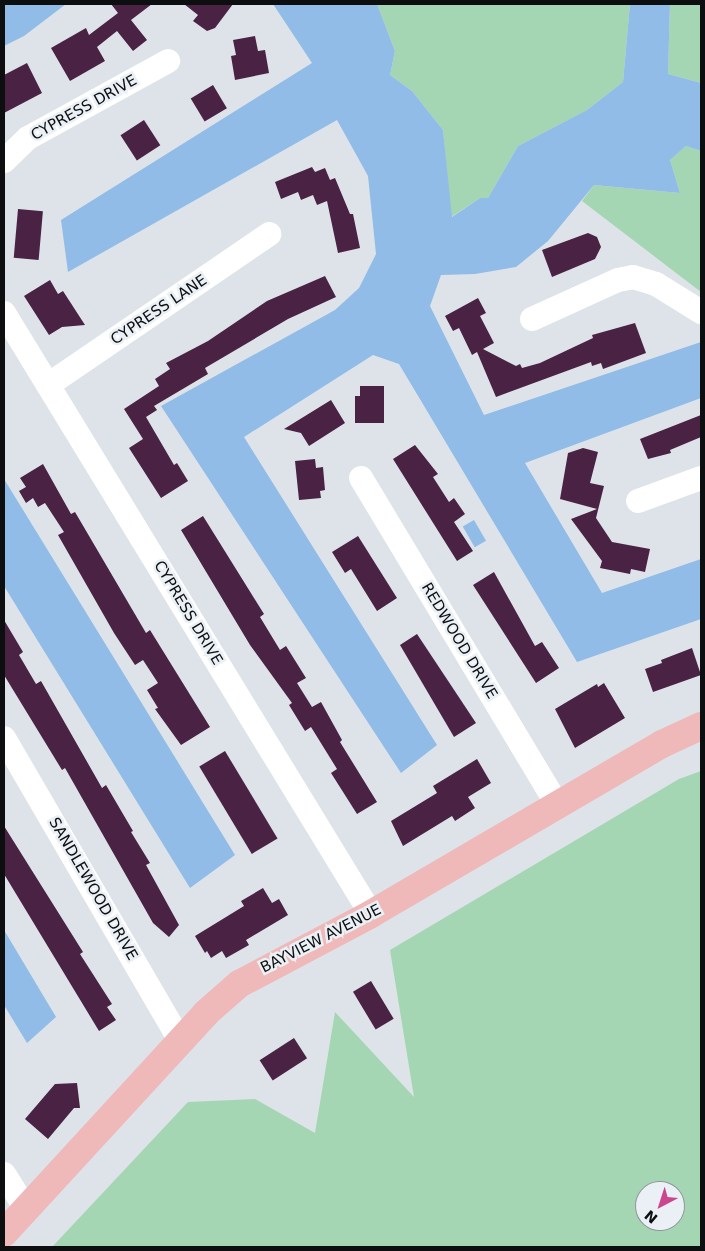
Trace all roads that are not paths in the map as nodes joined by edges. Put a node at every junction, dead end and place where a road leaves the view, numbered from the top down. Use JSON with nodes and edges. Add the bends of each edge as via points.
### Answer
{"nodes":[{"id":1,"x":168,"y":61,"type":"dead end"},
{"id":2,"x":4,"y":161,"type":"edge"},
{"id":3,"x":269,"y":234,"type":"dead end"},
{"id":4,"x":701,"y":312,"type":"edge"},
{"id":5,"x":4,"y":313,"type":"edge"},
{"id":6,"x":532,"y":319,"type":"dead end"},
{"id":7,"x":48,"y":385,"type":"junction"},
{"id":8,"x":361,"y":478,"type":"dead end"},
{"id":9,"x":701,"y":478,"type":"edge"},
{"id":10,"x":638,"y":501,"type":"dead end"},
{"id":11,"x":701,"y":726,"type":"edge"},
{"id":12,"x":4,"y":738,"type":"edge"},
{"id":13,"x":557,"y":804,"type":"junction"},
{"id":14,"x":371,"y":914,"type":"junction"},
{"id":15,"x":180,"y":1041,"type":"junction"},
{"id":16,"x":4,"y":1174,"type":"edge"},
{"id":17,"x":26,"y":1209,"type":"junction"},
{"id":18,"x":4,"y":1233,"type":"edge"}],
"edges":[{"from":1,"to":2,"type":"street","name":"CYPRESS DRIVE","via":[[28,138]]},
{"from":3,"to":7,"type":"street","name":"CYPRESS LANE"},
{"from":4,"to":6,"type":"street","via":[[656,284],[633,277],[618,280]]},
{"from":5,"to":7,"type":"street","name":"CYPRESS DRIVE"},
{"from":7,"to":14,"type":"street","name":"CYPRESS DRIVE"},
{"from":8,"to":13,"type":"street","name":"REDWOOD DRIVE"},
{"from":9,"to":10,"type":"street"},
{"from":11,"to":13,"type":"main road","name":"BAYVIEW AVENUE","via":[[662,744]]},
{"from":12,"to":15,"type":"street","name":"SANDLEWOOD DRIVE"},
{"from":13,"to":14,"type":"main road","name":"BAYVIEW AVENUE","via":[[473,857]]},
{"from":14,"to":15,"type":"main road","name":"BAYVIEW AVENUE","via":[[239,984]]},
{"from":15,"to":17,"type":"main road","name":"BAYVIEW AVENUE"},
{"from":16,"to":17,"type":"street"},
{"from":17,"to":18,"type":"main road","name":"BAYVIEW AVENUE"}]}
